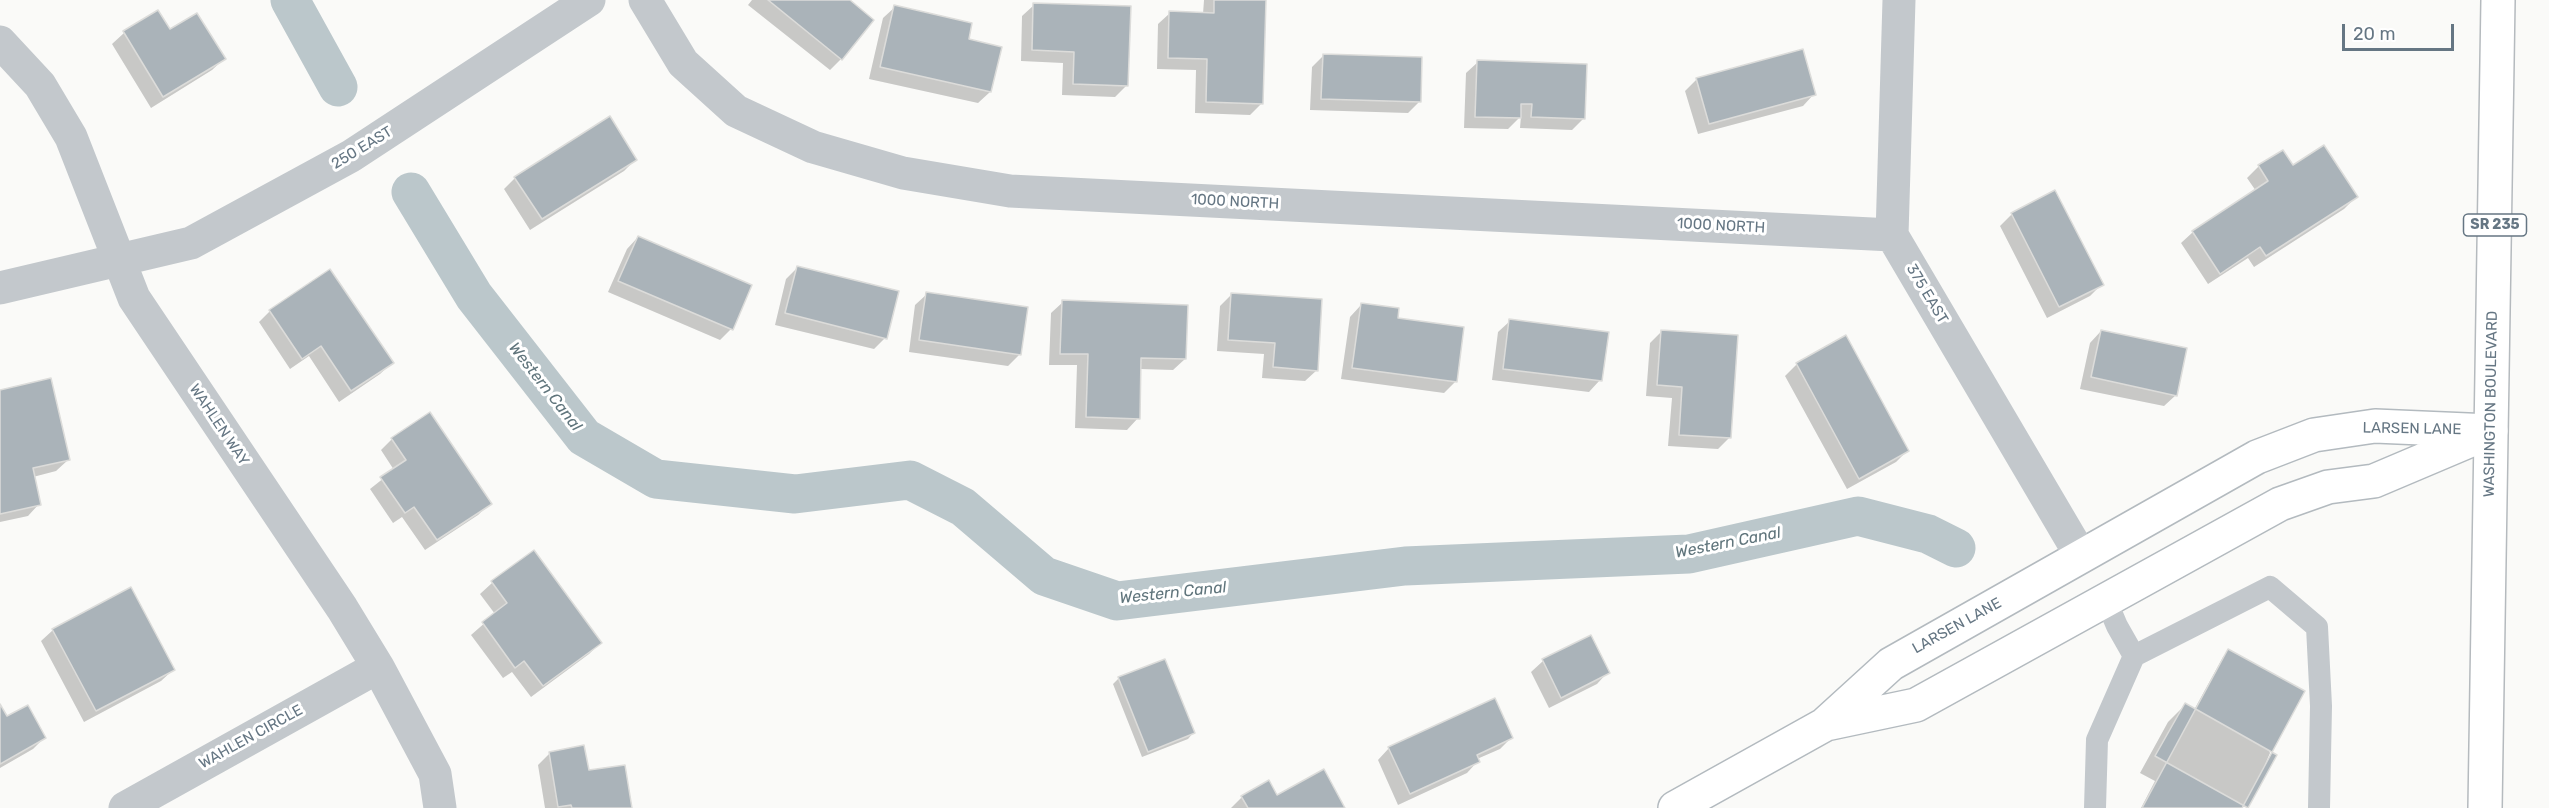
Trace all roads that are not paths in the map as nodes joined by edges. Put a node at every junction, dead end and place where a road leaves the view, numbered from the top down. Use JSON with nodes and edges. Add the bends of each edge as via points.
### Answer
{"nodes":[{"id":1,"x":589,"y":0,"type":"edge"},
{"id":2,"x":645,"y":0,"type":"edge"},
{"id":3,"x":1899,"y":0,"type":"edge"},
{"id":4,"x":2498,"y":0,"type":"edge"},
{"id":5,"x":0,"y":42,"type":"edge"},
{"id":6,"x":1892,"y":235,"type":"junction"},
{"id":7,"x":117,"y":260,"type":"junction"},
{"id":8,"x":0,"y":288,"type":"edge"},
{"id":9,"x":2492,"y":431,"type":"junction"},
{"id":10,"x":2081,"y":556,"type":"junction"},
{"id":11,"x":2106,"y":600,"type":"junction"},
{"id":12,"x":2134,"y":656,"type":"junction"},
{"id":13,"x":378,"y":667,"type":"junction"},
{"id":14,"x":1824,"y":725,"type":"junction"},
{"id":15,"x":125,"y":808,"type":"edge"},
{"id":16,"x":440,"y":808,"type":"edge"},
{"id":17,"x":1675,"y":808,"type":"edge"},
{"id":18,"x":2095,"y":808,"type":"edge"},
{"id":19,"x":2319,"y":808,"type":"edge"},
{"id":20,"x":2485,"y":808,"type":"edge"}],
"edges":[{"from":1,"to":7,"type":"street","name":"250 EAST","via":[[351,156],[191,243]]},
{"from":2,"to":6,"type":"street","name":"1000 NORTH","via":[[683,63],[736,111],[813,147],[903,173],[1010,191]]},
{"from":3,"to":6,"type":"street"},
{"from":4,"to":9,"type":"main road","name":"WASHINGTON BOULEVARD","number":"SR 235"},
{"from":5,"to":7,"type":"street","name":"WAHLEN WAY","via":[[40,86],[70,137]]},
{"from":6,"to":10,"type":"street","name":"375 EAST"},
{"from":7,"to":8,"type":"street","name":"250 EAST"},
{"from":7,"to":13,"type":"street","name":"WAHLEN WAY","via":[[134,298]]},
{"from":9,"to":10,"type":"main road","name":"LARSEN LANE","via":[[2375,426],[2314,435],[2257,457]]},
{"from":9,"to":11,"type":"main road","name":"LARSEN LANE","via":[[2374,481],[2328,487],[2280,504]]},
{"from":9,"to":20,"type":"main road","name":"WASHINGTON BOULEVARD","number":"SR 235"},
{"from":10,"to":14,"type":"main road","name":"LARSEN LANE","via":[[1891,664]]},
{"from":11,"to":12,"type":"lane"},
{"from":11,"to":14,"type":"main road","name":"LARSEN LANE","via":[[1916,705]]},
{"from":12,"to":18,"type":"lane","via":[[2097,740]]},
{"from":12,"to":19,"type":"lane","via":[[2270,587],[2317,627],[2321,706]]},
{"from":13,"to":15,"type":"street","name":"WAHLEN CIRCLE"},
{"from":13,"to":16,"type":"street","name":"WAHLEN WAY","via":[[435,774]]},
{"from":14,"to":17,"type":"main road","name":"LARSEN LANE"}]}
